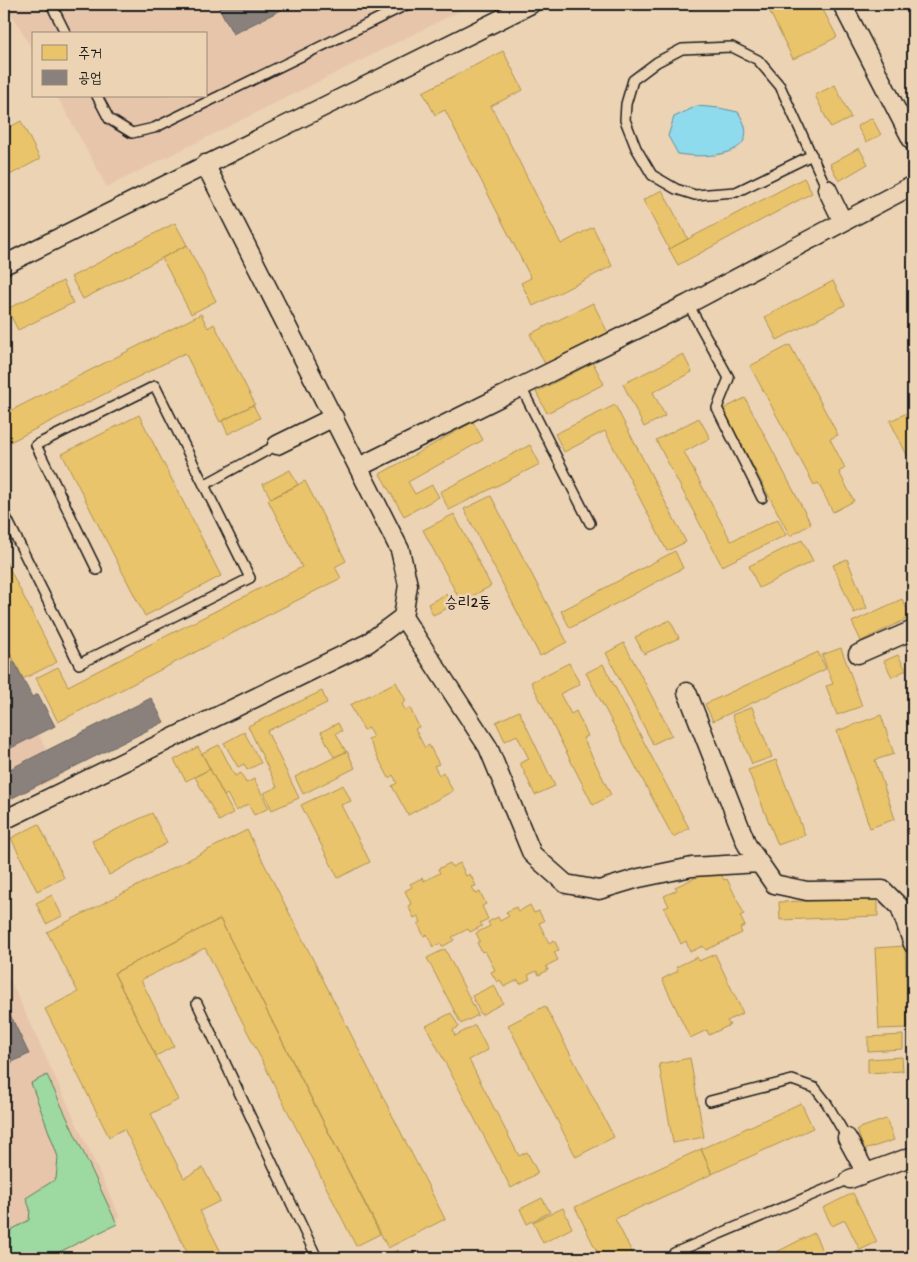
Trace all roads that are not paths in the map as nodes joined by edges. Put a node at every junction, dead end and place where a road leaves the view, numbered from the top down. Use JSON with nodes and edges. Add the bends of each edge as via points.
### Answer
{"nodes":[{"id":1,"x":51,"y":4,"type":"edge"},
{"id":2,"x":408,"y":4,"type":"edge"},
{"id":3,"x":531,"y":4,"type":"edge"},
{"id":4,"x":842,"y":4,"type":"edge"},
{"id":5,"x":65,"y":32,"type":"edge"},
{"id":6,"x":98,"y":98,"type":"edge"},
{"id":7,"x":913,"y":142,"type":"edge"},
{"id":8,"x":812,"y":155,"type":"junction"},
{"id":9,"x":205,"y":164,"type":"junction"},
{"id":10,"x":913,"y":185,"type":"edge"},
{"id":11,"x":827,"y":189,"type":"joint"},
{"id":12,"x":843,"y":222,"type":"junction"},
{"id":13,"x":4,"y":265,"type":"edge"},
{"id":14,"x":688,"y":304,"type":"junction"},
{"id":15,"x":520,"y":387,"type":"junction"},
{"id":16,"x":334,"y":417,"type":"junction"},
{"id":17,"x":277,"y":445,"type":"joint"},
{"id":18,"x":359,"y":467,"type":"junction"},
{"id":19,"x":204,"y":485,"type":"junction"},
{"id":20,"x":762,"y":498,"type":"dead end"},
{"id":21,"x":4,"y":513,"type":"edge"},
{"id":22,"x":590,"y":523,"type":"dead end"},
{"id":23,"x":97,"y":570,"type":"dead end"},
{"id":24,"x":403,"y":617,"type":"junction"},
{"id":25,"x":913,"y":630,"type":"edge"},
{"id":26,"x":858,"y":654,"type":"dead end"},
{"id":27,"x":687,"y":692,"type":"dead end"},
{"id":28,"x":4,"y":820,"type":"edge"},
{"id":29,"x":759,"y":864,"type":"junction"},
{"id":30,"x":913,"y":944,"type":"edge"},
{"id":31,"x":197,"y":1003,"type":"dead end"},
{"id":32,"x":710,"y":1101,"type":"dead end"},
{"id":33,"x":847,"y":1138,"type":"joint"},
{"id":34,"x":913,"y":1156,"type":"edge"},
{"id":35,"x":858,"y":1176,"type":"junction"},
{"id":36,"x":674,"y":1253,"type":"dead end"},
{"id":37,"x":317,"y":1258,"type":"edge"}],
"edges":[{"from":1,"to":5,"type":"lane"},
{"from":2,"to":6,"type":"lane","via":[[154,128],[132,133],[109,119]]},
{"from":3,"to":9,"type":"street"},
{"from":4,"to":7,"type":"street"},
{"from":8,"to":8,"type":"lane","via":[[780,86],[758,60],[732,47],[682,49],[633,80],[625,120],[636,148],[652,175],[676,189],[696,195],[736,192]]},
{"from":8,"to":11,"type":"lane"},
{"from":9,"to":13,"type":"street"},
{"from":9,"to":16,"type":"street"},
{"from":10,"to":12,"type":"street"},
{"from":11,"to":12,"type":"street"},
{"from":12,"to":14,"type":"street"},
{"from":14,"to":15,"type":"street"},
{"from":14,"to":20,"type":"lane","via":[[729,378],[717,408]]},
{"from":15,"to":18,"type":"street"},
{"from":15,"to":22,"type":"lane"},
{"from":16,"to":17,"type":"street"},
{"from":16,"to":18,"type":"street"},
{"from":17,"to":19,"type":"lane"},
{"from":18,"to":24,"type":"street","via":[[400,550],[408,585]]},
{"from":19,"to":21,"type":"lane","via":[[250,578],[79,664]]},
{"from":19,"to":23,"type":"lane","via":[[155,386],[36,446]]},
{"from":24,"to":28,"type":"street","via":[[368,643]]},
{"from":24,"to":29,"type":"street","via":[[488,747],[532,854],[566,884],[599,890],[692,867]]},
{"from":25,"to":26,"type":"street"},
{"from":27,"to":29,"type":"street","via":[[747,845]]},
{"from":29,"to":30,"type":"street","via":[[774,884],[807,891],[882,890],[900,907]]},
{"from":31,"to":37,"type":"lane"},
{"from":32,"to":33,"type":"lane","via":[[792,1080],[815,1088]]},
{"from":33,"to":35,"type":"street"},
{"from":34,"to":35,"type":"street"},
{"from":35,"to":36,"type":"lane"}]}
